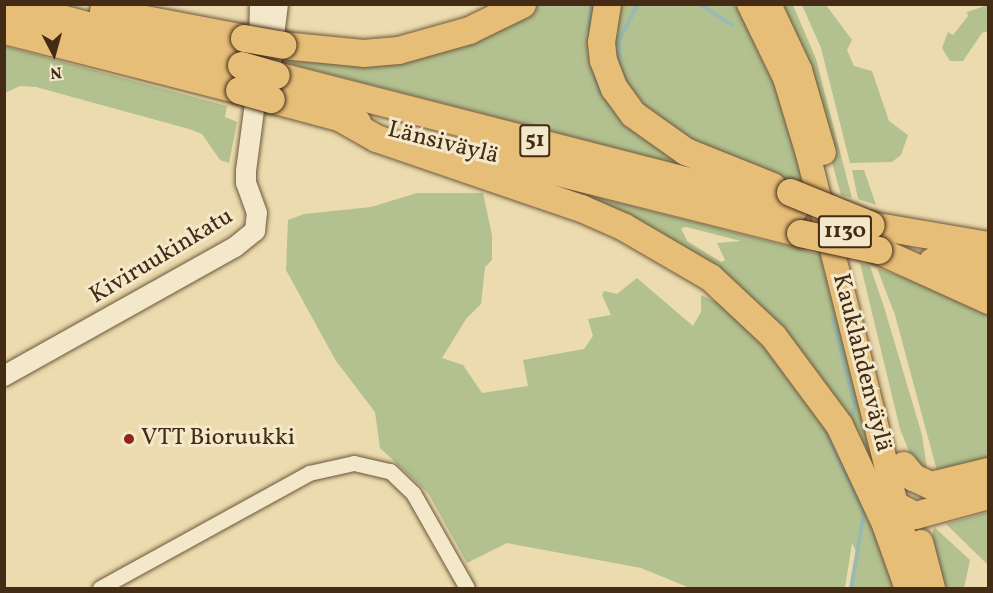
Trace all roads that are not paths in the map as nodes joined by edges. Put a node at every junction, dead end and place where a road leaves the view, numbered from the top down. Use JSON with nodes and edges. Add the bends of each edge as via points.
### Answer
{"nodes":[{"id":1,"x":7,"y":4,"type":"edge"},
{"id":2,"x":70,"y":4,"type":"edge"},
{"id":3,"x":260,"y":4,"type":"edge"},
{"id":4,"x":278,"y":4,"type":"edge"},
{"id":5,"x":522,"y":4,"type":"edge"},
{"id":6,"x":607,"y":4,"type":"edge"},
{"id":7,"x":749,"y":4,"type":"edge"},
{"id":8,"x":769,"y":4,"type":"edge"},
{"id":9,"x":4,"y":30,"type":"edge"},
{"id":10,"x":240,"y":78,"type":"junction"},
{"id":11,"x":274,"y":87,"type":"junction"},
{"id":12,"x":339,"y":117,"type":"junction"},
{"id":13,"x":253,"y":131,"type":"junction"},
{"id":14,"x":795,"y":211,"type":"junction"},
{"id":15,"x":874,"y":238,"type":"junction"},
{"id":16,"x":988,"y":245,"type":"edge"},
{"id":17,"x":988,"y":271,"type":"edge"},
{"id":18,"x":988,"y":300,"type":"edge"},
{"id":19,"x":4,"y":376,"type":"edge"},
{"id":20,"x":903,"y":465,"type":"junction"},
{"id":21,"x":988,"y":471,"type":"edge"},
{"id":22,"x":988,"y":495,"type":"edge"},
{"id":23,"x":905,"y":510,"type":"junction"},
{"id":24,"x":100,"y":588,"type":"edge"},
{"id":25,"x":467,"y":588,"type":"edge"},
{"id":26,"x":908,"y":588,"type":"edge"},
{"id":27,"x":918,"y":588,"type":"edge"},
{"id":28,"x":933,"y":588,"type":"edge"}],
"edges":[{"from":1,"to":10,"type":"highway","name":"Länsiväylä","number":"51"},
{"from":2,"to":5,"type":"highway","bridge":true,"via":[[282,45],[353,52],[398,50],[470,30]]},
{"from":3,"to":13,"type":"street","name":"Kiviruukinkatu"},
{"from":4,"to":13,"type":"street","name":"Kiviruukinkatu","via":[[273,67]]},
{"from":6,"to":14,"type":"highway","via":[[601,42],[603,60],[614,88],[633,114],[685,151]]},
{"from":7,"to":23,"type":"main road","name":"Kauklahdenväylä","number":"1130","via":[[785,78]]},
{"from":8,"to":20,"type":"main road","name":"Kauklahdenväylä","number":"1130","via":[[800,70],[815,119]]},
{"from":9,"to":10,"type":"highway","name":"Länsiväylä","number":"51"},
{"from":10,"to":11,"type":"highway","name":"Länsiväylä","number":"51","bridge":true},
{"from":11,"to":12,"type":"highway","name":"Länsiväylä","number":"51"},
{"from":11,"to":14,"type":"highway","name":"Länsiväylä","number":"51"},
{"from":12,"to":14,"type":"highway","name":"Länsiväylä","number":"51"},
{"from":12,"to":26,"type":"highway","via":[[376,138],[581,208],[624,227],[710,277],[773,336],[839,425],[884,520]]},
{"from":13,"to":19,"type":"street","name":"Kiviruukinkatu","via":[[246,183],[258,219],[247,239]]},
{"from":14,"to":15,"type":"highway","bridge":true},
{"from":14,"to":15,"type":"highway","name":"Länsiväylä","number":"51","bridge":true},
{"from":15,"to":16,"type":"highway","name":"Länsiväylä","number":"51"},
{"from":15,"to":17,"type":"highway","name":"Länsiväylä","number":"51"},
{"from":15,"to":18,"type":"highway"},
{"from":20,"to":21,"type":"highway","via":[[913,477],[930,485]]},
{"from":20,"to":23,"type":"main road","name":"Kauklahdenväylä","number":"1130"},
{"from":22,"to":23,"type":"highway"},
{"from":23,"to":27,"type":"main road","name":"Kauklahdenväylä","number":"1130"},
{"from":23,"to":28,"type":"main road","name":"Kauklahdenväylä","number":"1130"},
{"from":24,"to":25,"type":"street","via":[[309,473],[354,463],[390,471],[413,494]]}]}
